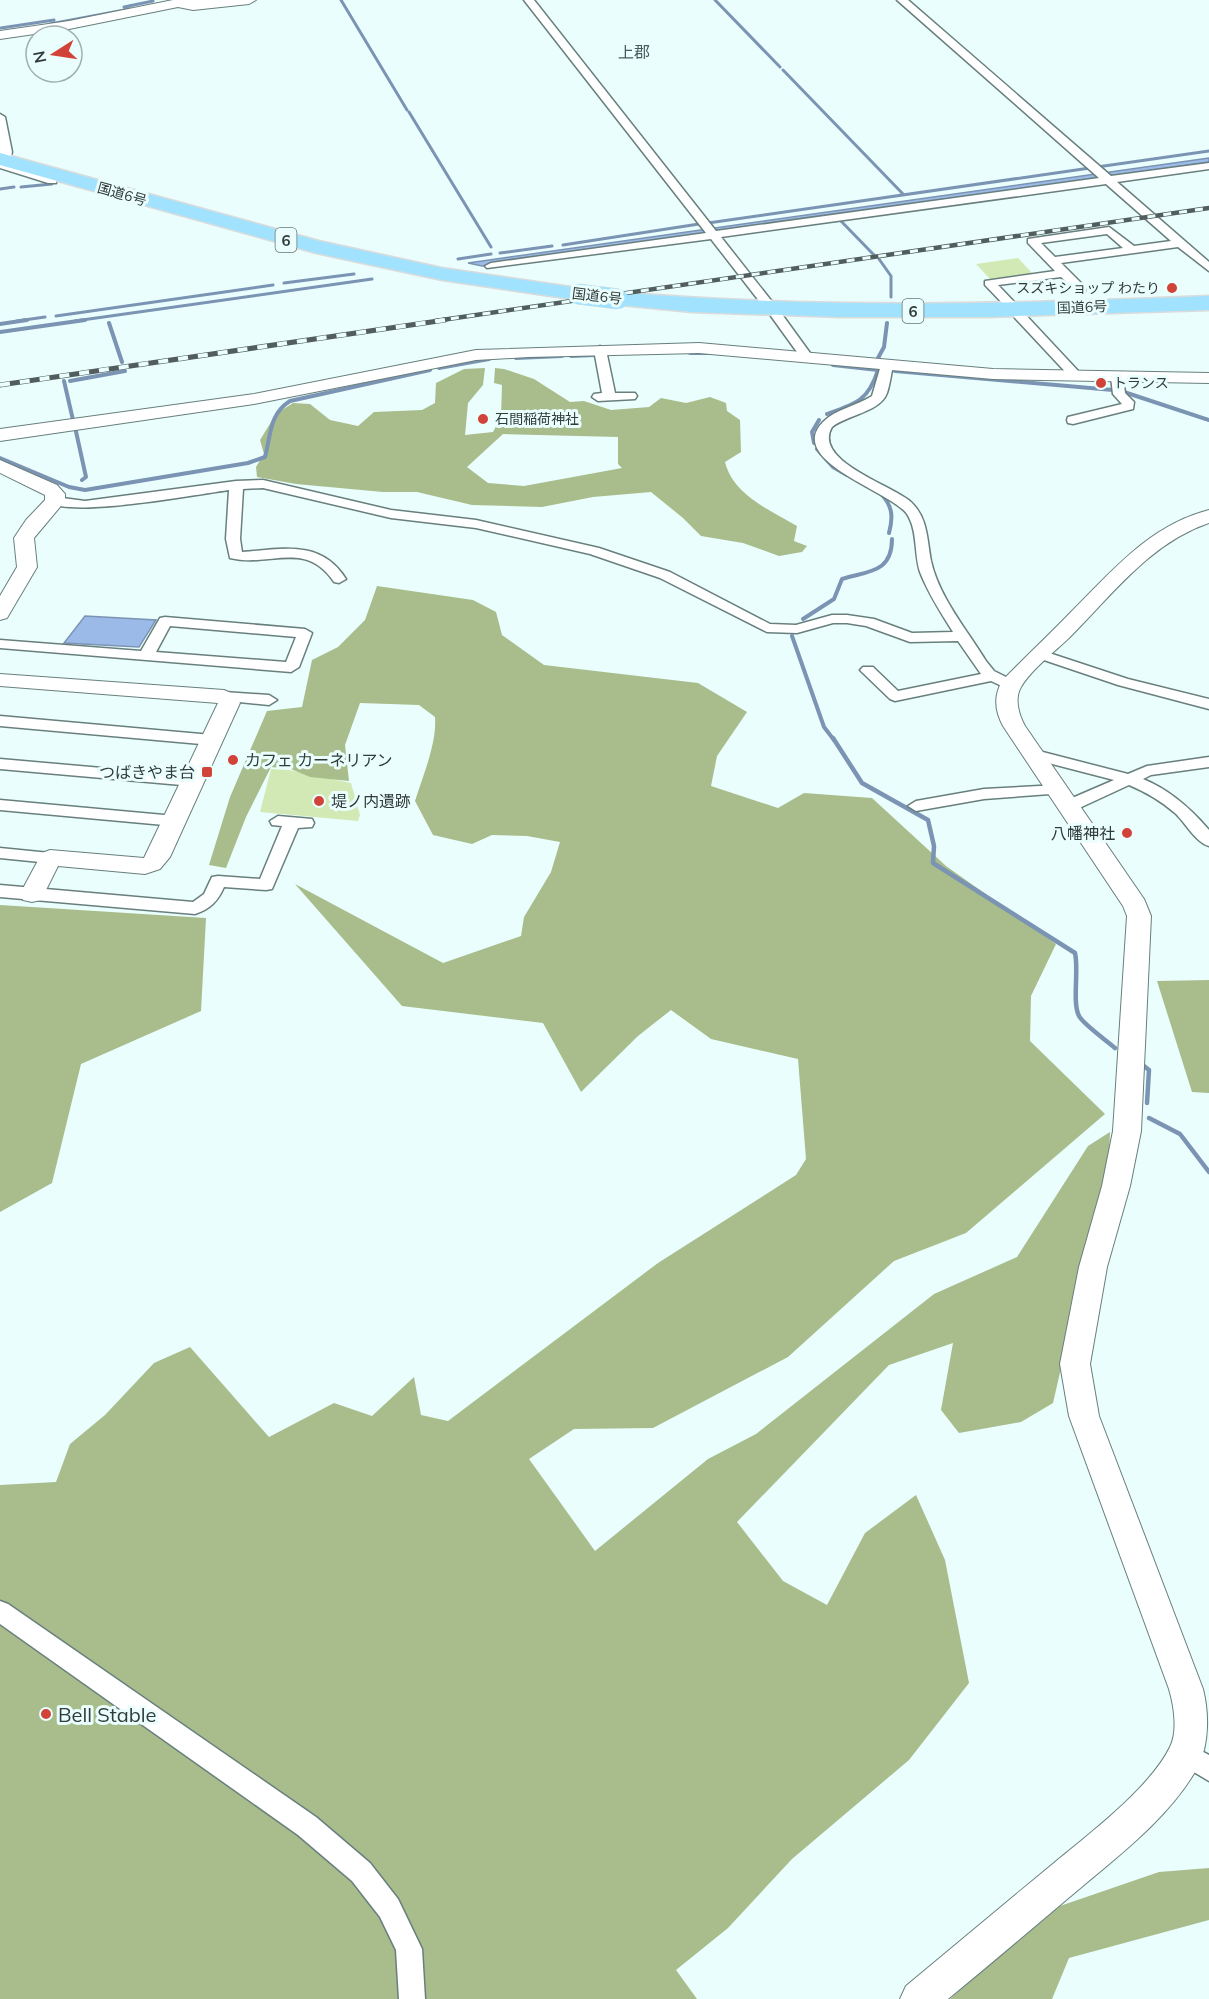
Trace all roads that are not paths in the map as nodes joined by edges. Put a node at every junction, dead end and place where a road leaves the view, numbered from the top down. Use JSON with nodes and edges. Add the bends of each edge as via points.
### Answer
{"nodes":[{"id":1,"x":192,"y":0,"type":"edge"},
{"id":2,"x":249,"y":0,"type":"edge"},
{"id":3,"x":529,"y":0,"type":"edge"},
{"id":4,"x":902,"y":0,"type":"edge"},
{"id":5,"x":178,"y":3,"type":"junction"},
{"id":6,"x":0,"y":35,"type":"edge"},
{"id":7,"x":0,"y":117,"type":"edge"},
{"id":8,"x":2,"y":161,"type":"edge"},
{"id":9,"x":1209,"y":166,"type":"edge"},
{"id":10,"x":1104,"y":177,"type":"junction"},
{"id":11,"x":52,"y":181,"type":"dead end"},
{"id":12,"x":710,"y":232,"type":"junction"},
{"id":13,"x":1180,"y":243,"type":"junction"},
{"id":14,"x":1132,"y":250,"type":"junction"},
{"id":15,"x":1052,"y":261,"type":"junction"},
{"id":16,"x":491,"y":266,"type":"dead end"},
{"id":17,"x":1209,"y":268,"type":"edge"},
{"id":18,"x":1064,"y":273,"type":"junction"},
{"id":19,"x":1081,"y":289,"type":"dead end"},
{"id":20,"x":766,"y":303,"type":"dead end"},
{"id":21,"x":1209,"y":303,"type":"edge"},
{"id":22,"x":777,"y":316,"type":"dead end"},
{"id":23,"x":600,"y":350,"type":"junction"},
{"id":24,"x":806,"y":356,"type":"junction"},
{"id":25,"x":887,"y":365,"type":"junction"},
{"id":26,"x":1076,"y":376,"type":"junction"},
{"id":27,"x":1117,"y":377,"type":"junction"},
{"id":28,"x":1209,"y":378,"type":"edge"},
{"id":29,"x":631,"y":396,"type":"dead end"},
{"id":30,"x":1073,"y":420,"type":"dead end"},
{"id":31,"x":0,"y":435,"type":"edge"},
{"id":32,"x":0,"y":466,"type":"edge"},
{"id":33,"x":236,"y":485,"type":"junction"},
{"id":34,"x":55,"y":501,"type":"junction"},
{"id":35,"x":1209,"y":516,"type":"edge"},
{"id":36,"x":339,"y":579,"type":"dead end"},
{"id":37,"x":0,"y":614,"type":"edge"},
{"id":38,"x":963,"y":636,"type":"junction"},
{"id":39,"x":0,"y":644,"type":"edge"},
{"id":40,"x":1040,"y":654,"type":"junction"},
{"id":41,"x":146,"y":656,"type":"junction"},
{"id":42,"x":868,"y":670,"type":"dead end"},
{"id":43,"x":0,"y":680,"type":"edge"},
{"id":44,"x":1002,"y":680,"type":"junction"},
{"id":45,"x":224,"y":697,"type":"junction"},
{"id":46,"x":269,"y":700,"type":"dead end"},
{"id":47,"x":1209,"y":704,"type":"edge"},
{"id":48,"x":0,"y":721,"type":"edge"},
{"id":49,"x":212,"y":740,"type":"junction"},
{"id":50,"x":1035,"y":755,"type":"junction"},
{"id":51,"x":1209,"y":762,"type":"edge"},
{"id":52,"x":0,"y":764,"type":"edge"},
{"id":53,"x":1127,"y":780,"type":"junction"},
{"id":54,"x":193,"y":781,"type":"junction"},
{"id":55,"x":1064,"y":798,"type":"junction"},
{"id":56,"x":0,"y":805,"type":"edge"},
{"id":57,"x":916,"y":806,"type":"dead end"},
{"id":58,"x":175,"y":821,"type":"junction"},
{"id":59,"x":292,"y":822,"type":"dead end"},
{"id":60,"x":1209,"y":841,"type":"edge"},
{"id":61,"x":0,"y":853,"type":"edge"},
{"id":62,"x":50,"y":858,"type":"junction"},
{"id":63,"x":0,"y":891,"type":"edge"},
{"id":64,"x":32,"y":894,"type":"junction"},
{"id":65,"x":0,"y":1611,"type":"edge"},
{"id":66,"x":1198,"y":1762,"type":"edge"},
{"id":67,"x":412,"y":1999,"type":"edge"},
{"id":68,"x":919,"y":1999,"type":"edge"}],
"edges":[{"from":1,"to":5,"type":"street"},
{"from":2,"to":5,"type":"street","via":[[193,6]]},
{"from":3,"to":12,"type":"street"},
{"from":4,"to":10,"type":"street"},
{"from":5,"to":6,"type":"street"},
{"from":7,"to":8,"type":"street","via":[[7,152]]},
{"from":8,"to":11,"type":"street"},
{"from":8,"to":21,"type":"highway","name":"国道6号","number":"6","bridge":true,"via":[[316,247],[442,274],[618,299],[828,311]]},
{"from":9,"to":10,"type":"street"},
{"from":10,"to":12,"type":"street"},
{"from":10,"to":13,"type":"street"},
{"from":12,"to":16,"type":"street"},
{"from":12,"to":20,"type":"street"},
{"from":13,"to":14,"type":"street"},
{"from":13,"to":17,"type":"street"},
{"from":14,"to":15,"type":"street"},
{"from":14,"to":15,"type":"street","via":[[1109,230],[1032,242]]},
{"from":15,"to":18,"type":"street"},
{"from":18,"to":19,"type":"street"},
{"from":18,"to":26,"type":"street","via":[[989,283]]},
{"from":22,"to":24,"type":"street"},
{"from":23,"to":24,"type":"street","via":[[699,348]]},
{"from":23,"to":29,"type":"street","via":[[603,397]]},
{"from":23,"to":31,"type":"street","via":[[476,355],[254,399]]},
{"from":24,"to":25,"type":"street"},
{"from":25,"to":26,"type":"street"},
{"from":25,"to":38,"type":"street","via":[[876,399],[828,424],[821,439],[837,464],[891,493],[909,508],[919,522],[927,570]]},
{"from":26,"to":27,"type":"street"},
{"from":27,"to":28,"type":"street"},
{"from":27,"to":30,"type":"street","via":[[1119,394],[1128,406]]},
{"from":32,"to":34,"type":"street","via":[[50,489]]},
{"from":33,"to":34,"type":"street","via":[[85,505]]},
{"from":33,"to":36,"type":"street","via":[[235,555],[308,555],[332,567]]},
{"from":33,"to":38,"type":"street","via":[[272,486],[391,514],[476,524],[594,551],[665,574],[767,628],[797,629],[847,619],[869,622],[910,638]]},
{"from":34,"to":37,"type":"street","via":[[24,538],[27,567]]},
{"from":35,"to":40,"type":"street","via":[[1183,524],[1126,566]]},
{"from":38,"to":44,"type":"street","via":[[980,663]]},
{"from":39,"to":41,"type":"street"},
{"from":40,"to":44,"type":"street"},
{"from":40,"to":47,"type":"street","via":[[1123,682]]},
{"from":41,"to":41,"type":"street","via":[[291,667],[305,633],[165,621]]},
{"from":42,"to":44,"type":"street","via":[[895,696]]},
{"from":43,"to":45,"type":"street"},
{"from":44,"to":50,"type":"street","via":[[1007,715]]},
{"from":45,"to":46,"type":"street"},
{"from":45,"to":49,"type":"street","via":[[229,703]]},
{"from":48,"to":49,"type":"street"},
{"from":49,"to":54,"type":"street"},
{"from":50,"to":53,"type":"street"},
{"from":50,"to":55,"type":"street"},
{"from":51,"to":53,"type":"street","via":[[1147,771]]},
{"from":52,"to":54,"type":"street"},
{"from":53,"to":55,"type":"street"},
{"from":53,"to":60,"type":"street","via":[[1158,792],[1178,806]]},
{"from":54,"to":58,"type":"street"},
{"from":55,"to":57,"type":"street","via":[[984,794]]},
{"from":55,"to":66,"type":"street","via":[[1135,905],[1140,934],[1127,1131],[1093,1267],[1075,1364],[1084,1416],[1191,1706],[1190,1738]]},
{"from":56,"to":58,"type":"street"},
{"from":58,"to":62,"type":"street","via":[[153,864]]},
{"from":59,"to":64,"type":"street","via":[[266,885],[218,881],[206,904],[195,908]]},
{"from":61,"to":62,"type":"street"},
{"from":62,"to":64,"type":"street"},
{"from":63,"to":64,"type":"street"},
{"from":65,"to":67,"type":"street","via":[[307,1826],[361,1872],[389,1908],[409,1949]]},
{"from":66,"to":68,"type":"street"}]}
